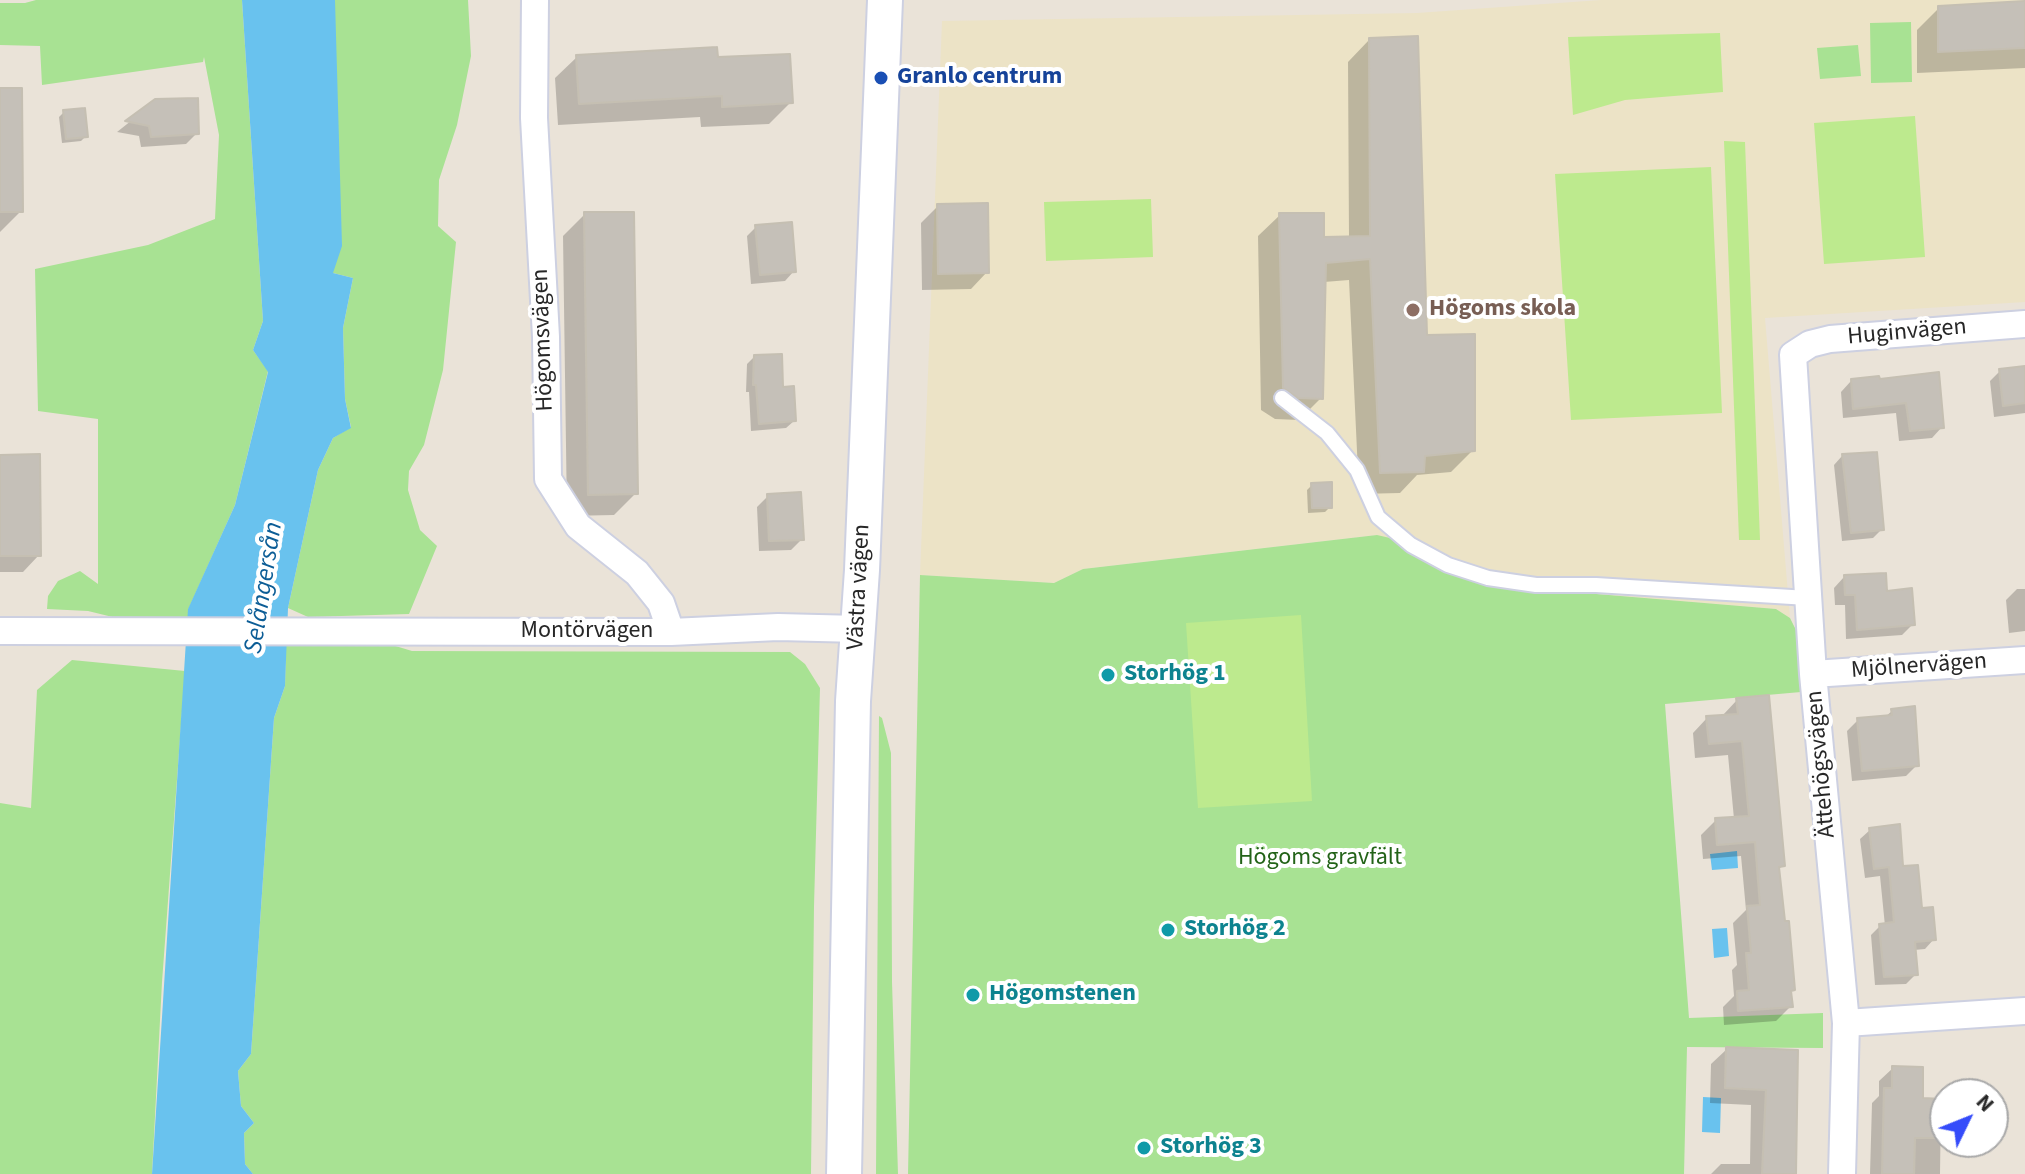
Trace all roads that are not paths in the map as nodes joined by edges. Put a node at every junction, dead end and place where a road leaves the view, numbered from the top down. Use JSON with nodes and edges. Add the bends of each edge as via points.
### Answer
{"nodes":[{"id":1,"x":535,"y":0,"type":"edge"},
{"id":2,"x":885,"y":0,"type":"edge"},
{"id":3,"x":2025,"y":324,"type":"edge"},
{"id":4,"x":1793,"y":355,"type":"joint"},
{"id":5,"x":1282,"y":398,"type":"dead end"},
{"id":6,"x":1808,"y":598,"type":"junction"},
{"id":7,"x":859,"y":629,"type":"junction"},
{"id":8,"x":0,"y":631,"type":"edge"},
{"id":9,"x":671,"y":632,"type":"junction"},
{"id":10,"x":2025,"y":660,"type":"edge"},
{"id":11,"x":1813,"y":674,"type":"junction"},
{"id":12,"x":2025,"y":1011,"type":"edge"},
{"id":13,"x":1846,"y":1023,"type":"junction"},
{"id":14,"x":844,"y":1174,"type":"edge"},
{"id":15,"x":1842,"y":1174,"type":"edge"}],
"edges":[{"from":1,"to":9,"type":"street","name":"Högomsvägen","via":[[534,118],[548,479],[578,526],[637,573],[661,603]]},
{"from":2,"to":7,"type":"street","name":"Västra vägen"},
{"from":3,"to":4,"type":"street","name":"Huginvägen","via":[[1830,339]]},
{"from":4,"to":6,"type":"street","name":"Ättehögsvägen"},
{"from":5,"to":6,"type":"lane","via":[[1327,433],[1357,470],[1378,517],[1411,545],[1448,565],[1536,585]]},
{"from":6,"to":11,"type":"street","name":"Ättehögsvägen"},
{"from":7,"to":9,"type":"street","name":"Montörvägen"},
{"from":7,"to":14,"type":"street","name":"Västra vägen","via":[[853,701]]},
{"from":8,"to":9,"type":"street","name":"Montörvägen"},
{"from":10,"to":11,"type":"street","name":"Mjölnervägen"},
{"from":11,"to":13,"type":"street","name":"Ättehögsvägen"},
{"from":12,"to":13,"type":"street"},
{"from":13,"to":15,"type":"street","name":"Ättehögsvägen"}]}
